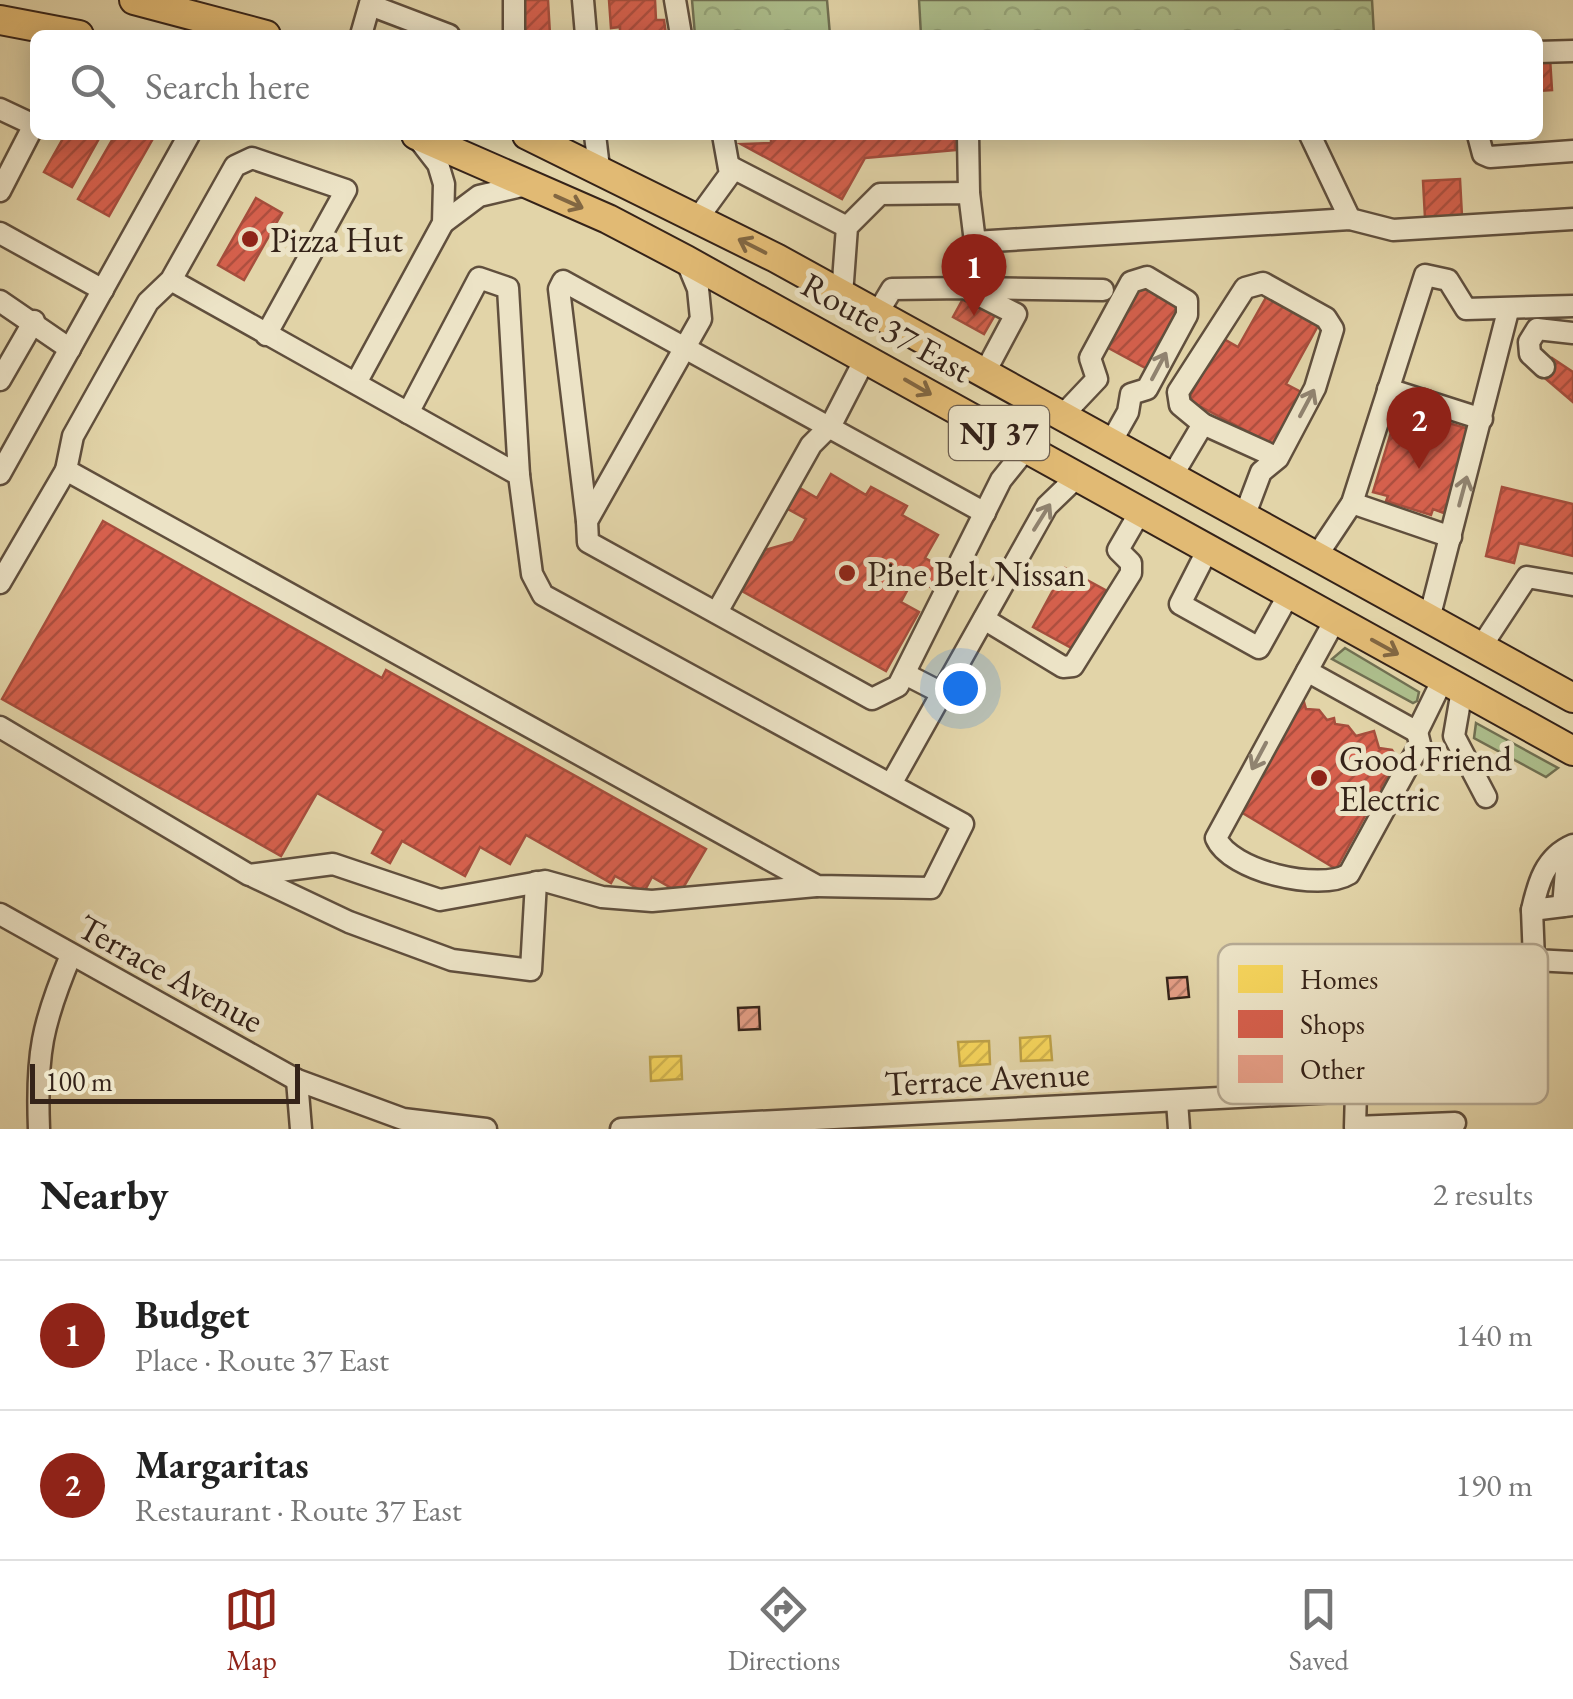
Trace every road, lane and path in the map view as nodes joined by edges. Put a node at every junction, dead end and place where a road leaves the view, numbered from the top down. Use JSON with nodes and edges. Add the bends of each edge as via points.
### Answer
{"nodes":[{"id":1,"x":134,"y":0,"type":"edge"},
{"id":2,"x":514,"y":0,"type":"edge"},
{"id":3,"x":582,"y":0,"type":"edge"},
{"id":4,"x":675,"y":0,"type":"edge"},
{"id":5,"x":370,"y":2,"type":"edge"},
{"id":6,"x":0,"y":20,"type":"edge"},
{"id":7,"x":49,"y":30,"type":"edge"},
{"id":8,"x":247,"y":30,"type":"edge"},
{"id":9,"x":362,"y":30,"type":"edge"},
{"id":10,"x":437,"y":30,"type":"edge"},
{"id":11,"x":514,"y":30,"type":"edge"},
{"id":12,"x":585,"y":30,"type":"edge"},
{"id":13,"x":681,"y":30,"type":"edge"},
{"id":14,"x":1573,"y":50,"type":"edge"},
{"id":15,"x":1543,"y":52,"type":"edge"},
{"id":16,"x":0,"y":110,"type":"edge"},
{"id":17,"x":30,"y":122,"type":"edge"},
{"id":18,"x":30,"y":132,"type":"edge"},
{"id":19,"x":187,"y":140,"type":"edge"},
{"id":20,"x":420,"y":140,"type":"edge"},
{"id":21,"x":428,"y":140,"type":"edge"},
{"id":22,"x":543,"y":140,"type":"edge"},
{"id":23,"x":595,"y":140,"type":"edge"},
{"id":24,"x":724,"y":140,"type":"edge"},
{"id":25,"x":968,"y":140,"type":"edge"},
{"id":26,"x":1312,"y":140,"type":"edge"},
{"id":27,"x":1479,"y":140,"type":"edge"},
{"id":28,"x":1573,"y":151,"type":"edge"},
{"id":29,"x":729,"y":166,"type":"junction"},
{"id":30,"x":598,"y":168,"type":"junction"},
{"id":31,"x":530,"y":184,"type":"junction"},
{"id":32,"x":0,"y":191,"type":"edge"},
{"id":33,"x":969,"y":192,"type":"junction"},
{"id":34,"x":698,"y":218,"type":"junction"},
{"id":35,"x":1350,"y":219,"type":"junction"},
{"id":36,"x":1573,"y":219,"type":"edge"},
{"id":37,"x":443,"y":223,"type":"junction"},
{"id":38,"x":848,"y":226,"type":"junction"},
{"id":39,"x":0,"y":233,"type":"edge"},
{"id":40,"x":686,"y":260,"type":"junction"},
{"id":41,"x":170,"y":280,"type":"junction"},
{"id":42,"x":965,"y":288,"type":"junction"},
{"id":43,"x":103,"y":290,"type":"junction"},
{"id":44,"x":1028,"y":290,"type":"junction"},
{"id":45,"x":1103,"y":290,"type":"dead end"},
{"id":46,"x":842,"y":295,"type":"junction"},
{"id":47,"x":0,"y":302,"type":"edge"},
{"id":48,"x":1573,"y":306,"type":"edge"},
{"id":49,"x":1508,"y":311,"type":"junction"},
{"id":50,"x":877,"y":314,"type":"junction"},
{"id":51,"x":1016,"y":314,"type":"junction"},
{"id":52,"x":34,"y":321,"type":"junction"},
{"id":53,"x":1573,"y":333,"type":"edge"},
{"id":54,"x":266,"y":335,"type":"junction"},
{"id":55,"x":686,"y":346,"type":"junction"},
{"id":56,"x":70,"y":349,"type":"junction"},
{"id":57,"x":866,"y":357,"type":"junction"},
{"id":58,"x":1544,"y":367,"type":"dead end"},
{"id":59,"x":984,"y":374,"type":"junction"},
{"id":60,"x":1097,"y":379,"type":"junction"},
{"id":61,"x":0,"y":380,"type":"edge"},
{"id":62,"x":356,"y":382,"type":"junction"},
{"id":63,"x":1388,"y":389,"type":"junction"},
{"id":64,"x":1131,"y":394,"type":"junction"},
{"id":65,"x":408,"y":413,"type":"junction"},
{"id":66,"x":1061,"y":417,"type":"junction"},
{"id":67,"x":1482,"y":419,"type":"junction"},
{"id":68,"x":1203,"y":424,"type":"junction"},
{"id":69,"x":830,"y":425,"type":"junction"},
{"id":70,"x":1110,"y":444,"type":"junction"},
{"id":71,"x":1026,"y":449,"type":"junction"},
{"id":72,"x":1278,"y":458,"type":"junction"},
{"id":73,"x":66,"y":470,"type":"junction"},
{"id":74,"x":0,"y":474,"type":"edge"},
{"id":75,"x":519,"y":475,"type":"junction"},
{"id":76,"x":1077,"y":477,"type":"junction"},
{"id":77,"x":1171,"y":478,"type":"junction"},
{"id":78,"x":1352,"y":503,"type":"junction"},
{"id":79,"x":1140,"y":512,"type":"junction"},
{"id":80,"x":985,"y":513,"type":"junction"},
{"id":81,"x":1244,"y":518,"type":"junction"},
{"id":82,"x":587,"y":521,"type":"junction"},
{"id":83,"x":1451,"y":537,"type":"junction"},
{"id":84,"x":1208,"y":550,"type":"junction"},
{"id":85,"x":1316,"y":557,"type":"junction"},
{"id":86,"x":0,"y":583,"type":"edge"},
{"id":87,"x":1573,"y":586,"type":"edge"},
{"id":88,"x":1290,"y":594,"type":"junction"},
{"id":89,"x":716,"y":612,"type":"junction"},
{"id":90,"x":984,"y":619,"type":"junction"},
{"id":91,"x":1430,"y":619,"type":"junction"},
{"id":92,"x":1335,"y":620,"type":"junction"},
{"id":93,"x":1481,"y":647,"type":"junction"},
{"id":94,"x":1307,"y":671,"type":"junction"},
{"id":95,"x":905,"y":674,"type":"junction"},
{"id":96,"x":1452,"y":684,"type":"junction"},
{"id":97,"x":942,"y":693,"type":"junction"},
{"id":98,"x":1573,"y":698,"type":"edge"},
{"id":99,"x":0,"y":727,"type":"edge"},
{"id":100,"x":1416,"y":732,"type":"junction"},
{"id":101,"x":1573,"y":751,"type":"edge"},
{"id":102,"x":891,"y":784,"type":"junction"},
{"id":103,"x":1486,"y":798,"type":"dead end"},
{"id":104,"x":1570,"y":847,"type":"edge"},
{"id":105,"x":249,"y":875,"type":"junction"},
{"id":106,"x":536,"y":882,"type":"junction"},
{"id":107,"x":817,"y":886,"type":"junction"},
{"id":108,"x":1568,"y":906,"type":"edge"},
{"id":109,"x":1532,"y":910,"type":"junction"},
{"id":110,"x":0,"y":914,"type":"edge"},
{"id":111,"x":1533,"y":944,"type":"edge"},
{"id":112,"x":71,"y":955,"type":"junction"},
{"id":113,"x":1548,"y":961,"type":"edge"},
{"id":114,"x":1573,"y":962,"type":"edge"},
{"id":115,"x":297,"y":1080,"type":"junction"},
{"id":116,"x":1218,"y":1099,"type":"edge"},
{"id":117,"x":1177,"y":1102,"type":"junction"},
{"id":118,"x":1356,"y":1104,"type":"edge"},
{"id":119,"x":1456,"y":1123,"type":"dead end"},
{"id":120,"x":39,"y":1129,"type":"edge"},
{"id":121,"x":300,"y":1129,"type":"edge"},
{"id":122,"x":486,"y":1129,"type":"edge"},
{"id":123,"x":621,"y":1129,"type":"edge"},
{"id":124,"x":1178,"y":1129,"type":"edge"}],
"edges":[{"from":1,"to":8,"type":"highway"},
{"from":2,"to":11,"type":"street"},
{"from":3,"to":12,"type":"street"},
{"from":4,"to":13,"type":"street"},
{"from":5,"to":9,"type":"street"},
{"from":5,"to":10,"type":"street"},
{"from":6,"to":7,"type":"highway"},
{"from":14,"to":15,"type":"street"},
{"from":16,"to":17,"type":"street"},
{"from":18,"to":32,"type":"street"},
{"from":19,"to":43,"type":"street"},
{"from":20,"to":37,"type":"street","via":[[444,184]]},
{"from":21,"to":31,"type":"highway","name":"Route 37 East","number":"NJ 37"},
{"from":22,"to":30,"type":"highway","name":"Route 37 East","number":"NJ 37"},
{"from":23,"to":30,"type":"street"},
{"from":24,"to":29,"type":"street"},
{"from":25,"to":33,"type":"street"},
{"from":26,"to":35,"type":"street"},
{"from":27,"to":28,"type":"street","via":[[1490,157]]},
{"from":29,"to":34,"type":"street"},
{"from":29,"to":38,"type":"street"},
{"from":30,"to":34,"type":"highway","name":"Route 37 East","number":"NJ 37"},
{"from":31,"to":37,"type":"street","via":[[479,196]]},
{"from":31,"to":40,"type":"highway","name":"Route 37 East","number":"NJ 37","one_way":true},
{"from":33,"to":35,"type":"street","via":[[975,242]]},
{"from":33,"to":38,"type":"street","via":[[880,194]]},
{"from":46,"to":34,"type":"highway","name":"Route 37 East","number":"NJ 37","one_way":true},
{"from":35,"to":36,"type":"street","via":[[1393,230]]},
{"from":37,"to":62,"type":"street"},
{"from":38,"to":46,"type":"street"},
{"from":39,"to":43,"type":"street"},
{"from":40,"to":55,"type":"street","via":[[701,319]]},
{"from":40,"to":57,"type":"highway","name":"Route 37 East","number":"NJ 37"},
{"from":41,"to":54,"type":"street"},
{"from":41,"to":54,"type":"street","via":[[242,159],[346,190]]},
{"from":41,"to":73,"type":"street","via":[[148,302],[73,436]]},
{"from":42,"to":44,"type":"street"},
{"from":42,"to":50,"type":"street","via":[[892,290]]},
{"from":42,"to":51,"type":"street"},
{"from":43,"to":56,"type":"street"},
{"from":44,"to":45,"type":"street"},
{"from":44,"to":51,"type":"street"},
{"from":46,"to":50,"type":"highway","name":"Route 37 East","number":"NJ 37"},
{"from":47,"to":52,"type":"street"},
{"from":48,"to":49,"type":"street"},
{"from":49,"to":63,"type":"street","via":[[1466,308],[1448,280],[1425,275]]},
{"from":49,"to":67,"type":"street"},
{"from":50,"to":59,"type":"highway","name":"Route 37 East","number":"NJ 37"},
{"from":51,"to":59,"type":"street"},
{"from":52,"to":56,"type":"street"},
{"from":52,"to":61,"type":"street"},
{"from":53,"to":58,"type":"street","via":[[1538,329],[1530,354]]},
{"from":54,"to":62,"type":"street"},
{"from":55,"to":69,"type":"street"},
{"from":55,"to":82,"type":"street"},
{"from":55,"to":82,"type":"street","via":[[563,282],[559,289]]},
{"from":56,"to":74,"type":"street"},
{"from":57,"to":69,"type":"street"},
{"from":57,"to":71,"type":"highway","name":"Route 37 East","number":"NJ 37","one_way":true},
{"from":59,"to":66,"type":"highway","name":"Route 37 East","number":"NJ 37"},
{"from":60,"to":64,"type":"street"},
{"from":64,"to":60,"type":"street","one_way":true,"via":[[1148,390],[1188,314],[1188,300],[1147,277],[1132,282],[1090,358]]},
{"from":60,"to":66,"type":"street"},
{"from":62,"to":65,"type":"street"},
{"from":63,"to":67,"type":"street"},
{"from":63,"to":78,"type":"street"},
{"from":64,"to":70,"type":"street"},
{"from":65,"to":75,"type":"street"},
{"from":65,"to":75,"type":"street","via":[[479,278],[508,288]]},
{"from":66,"to":70,"type":"highway","name":"Route 37 East","number":"NJ 37"},
{"from":83,"to":67,"type":"street","one_way":true},
{"from":68,"to":72,"type":"street"},
{"from":72,"to":68,"type":"street","one_way":true,"via":[[1315,388],[1333,329],[1326,318],[1263,283],[1246,288],[1178,392],[1180,405]]},
{"from":68,"to":77,"type":"street"},
{"from":69,"to":80,"type":"street"},
{"from":69,"to":89,"type":"street","via":[[811,445]]},
{"from":70,"to":77,"type":"highway","name":"Route 37 East","number":"NJ 37"},
{"from":71,"to":76,"type":"highway","name":"Route 37 East","number":"NJ 37"},
{"from":71,"to":80,"type":"street"},
{"from":72,"to":81,"type":"street","via":[[1261,472]]},
{"from":73,"to":86,"type":"street"},
{"from":73,"to":107,"type":"street"},
{"from":75,"to":102,"type":"street","via":[[532,574],[542,595]]},
{"from":76,"to":79,"type":"highway","name":"Route 37 East","number":"NJ 37"},
{"from":90,"to":76,"type":"street","one_way":true,"via":[[1048,506]]},
{"from":77,"to":81,"type":"highway","name":"Route 37 East","number":"NJ 37"},
{"from":78,"to":83,"type":"street"},
{"from":78,"to":85,"type":"street"},
{"from":79,"to":84,"type":"highway","name":"Route 37 East","number":"NJ 37"},
{"from":79,"to":90,"type":"street","via":[[1118,550],[1132,573],[1073,666],[1063,667]]},
{"from":80,"to":95,"type":"street"},
{"from":81,"to":85,"type":"highway","name":"Route 37 East","number":"NJ 37"},
{"from":82,"to":89,"type":"street","via":[[588,542]]},
{"from":83,"to":91,"type":"street"},
{"from":84,"to":88,"type":"highway","name":"Route 37 East","number":"NJ 37"},
{"from":84,"to":88,"type":"street","via":[[1180,604],[1259,648]]},
{"from":85,"to":91,"type":"highway","name":"Route 37 East","number":"NJ 37"},
{"from":87,"to":93,"type":"street","via":[[1527,577]]},
{"from":88,"to":92,"type":"highway","name":"Route 37 East","number":"NJ 37"},
{"from":89,"to":95,"type":"street","via":[[872,699],[898,686]]},
{"from":90,"to":97,"type":"street"},
{"from":91,"to":93,"type":"highway","name":"Route 37 East","number":"NJ 37"},
{"from":92,"to":94,"type":"street"},
{"from":92,"to":96,"type":"highway","name":"Route 37 East","number":"NJ 37","one_way":true},
{"from":93,"to":98,"type":"highway","name":"Route 37 East","number":"NJ 37"},
{"from":94,"to":100,"type":"street"},
{"from":94,"to":100,"type":"street","one_way":true,"via":[[1216,838],[1249,869],[1329,880],[1349,874],[1420,744]]},
{"from":95,"to":97,"type":"street"},
{"from":96,"to":100,"type":"street"},
{"from":96,"to":101,"type":"highway","name":"Route 37 East","number":"NJ 37"},
{"from":96,"to":103,"type":"street","via":[[1454,736]]},
{"from":97,"to":102,"type":"street"},
{"from":99,"to":105,"type":"street"},
{"from":102,"to":107,"type":"street","via":[[963,824],[930,888]]},
{"from":104,"to":108,"type":"street"},
{"from":104,"to":109,"type":"street","via":[[1540,876]]},
{"from":105,"to":106,"type":"street","via":[[332,864],[440,900]]},
{"from":105,"to":106,"type":"street","via":[[452,960],[531,970]]},
{"from":106,"to":107,"type":"street","via":[[652,901]]},
{"from":108,"to":109,"type":"street"},
{"from":109,"to":111,"type":"street"},
{"from":110,"to":112,"type":"street","name":"Terrace Avenue"},
{"from":112,"to":115,"type":"street","name":"Terrace Avenue"},
{"from":112,"to":120,"type":"street","via":[[47,1011],[36,1060]]},
{"from":113,"to":114,"type":"street"},
{"from":115,"to":121,"type":"street"},
{"from":115,"to":122,"type":"street","name":"Terrace Avenue","via":[[403,1118]]},
{"from":116,"to":117,"type":"street","name":"Terrace Avenue"},
{"from":117,"to":123,"type":"street","name":"Terrace Avenue"},
{"from":117,"to":124,"type":"street"},
{"from":118,"to":119,"type":"street","name":"Terrace Avenue","via":[[1355,1127]]}]}
